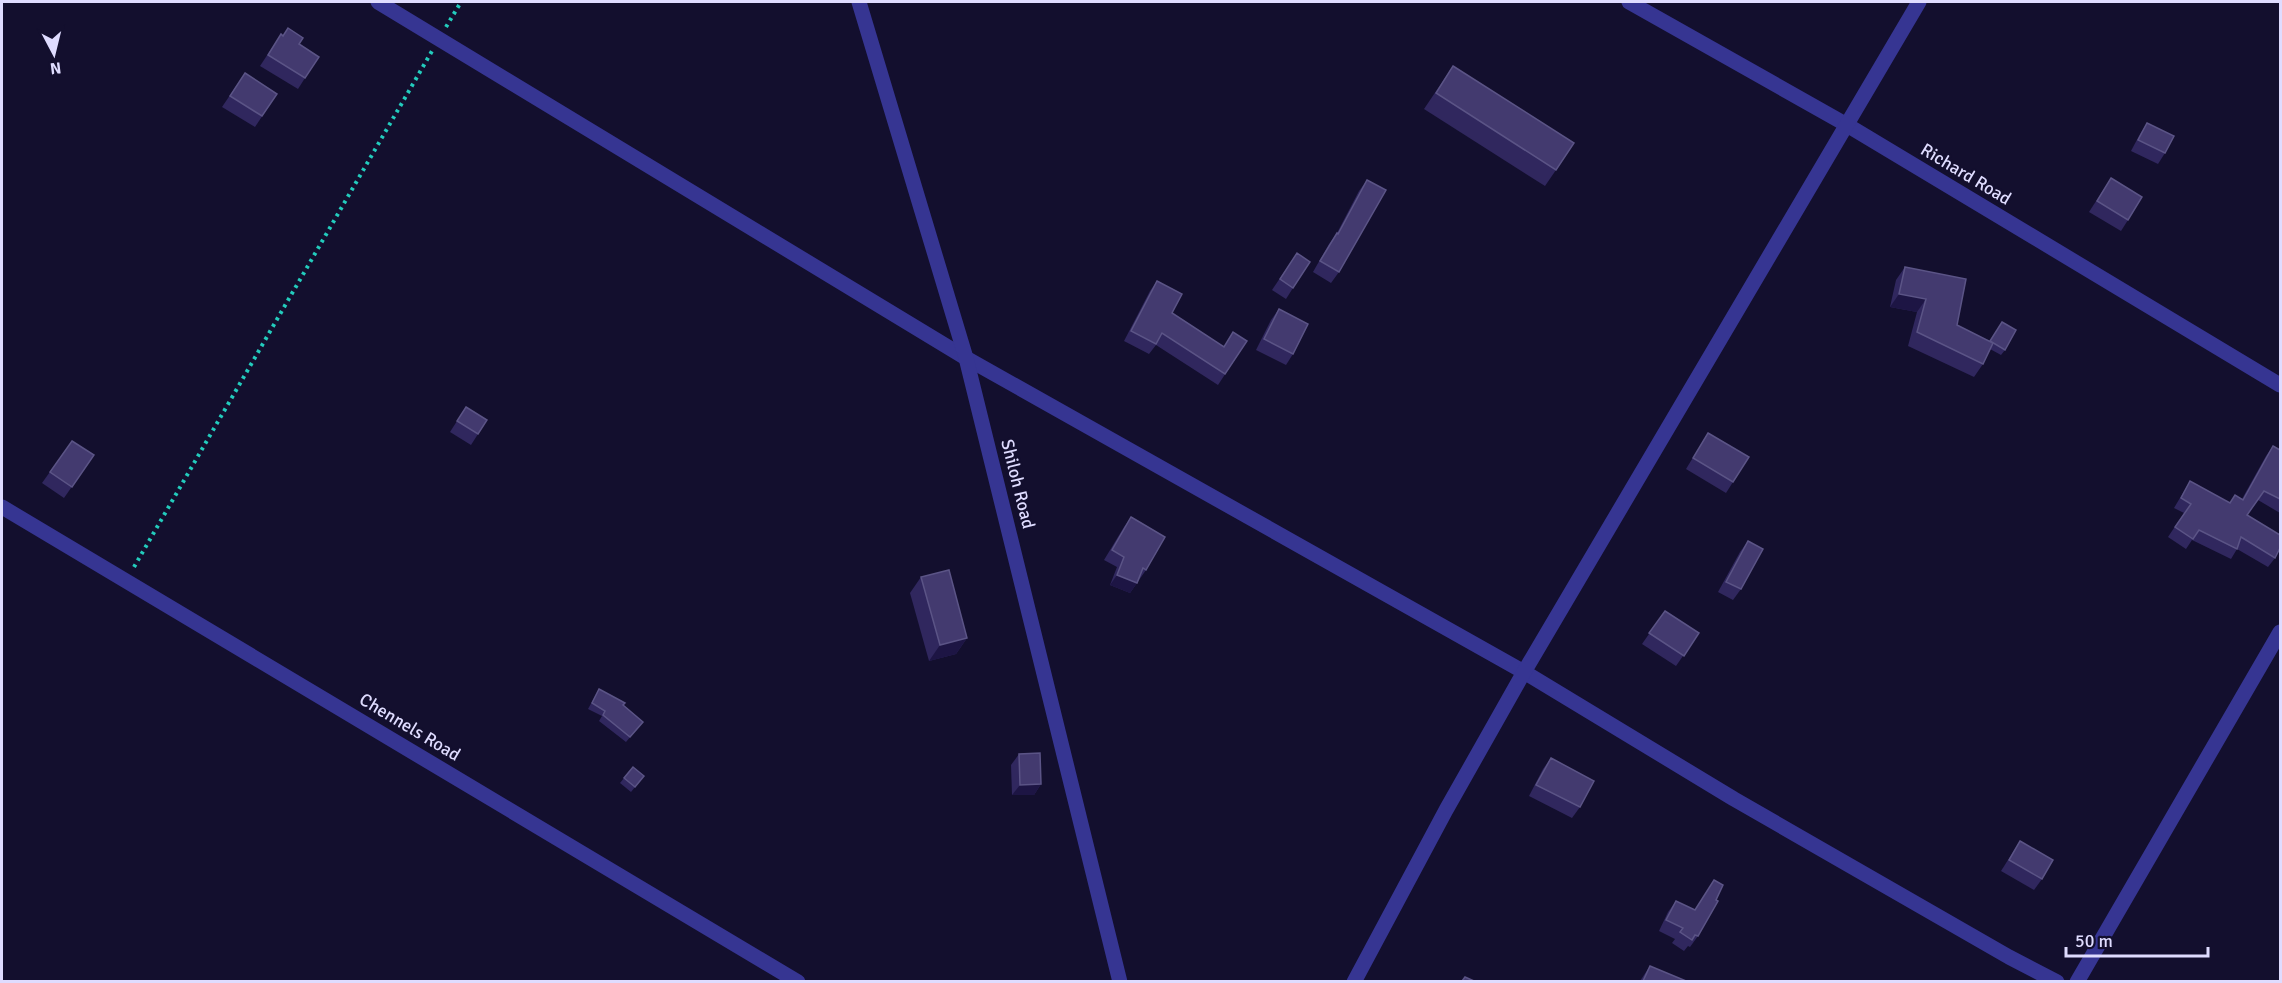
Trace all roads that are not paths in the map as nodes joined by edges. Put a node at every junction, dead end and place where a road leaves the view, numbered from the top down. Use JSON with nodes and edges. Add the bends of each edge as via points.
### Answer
{"nodes":[{"id":1,"x":378,"y":2,"type":"edge"},
{"id":2,"x":859,"y":2,"type":"edge"},
{"id":3,"x":1629,"y":2,"type":"edge"},
{"id":4,"x":1919,"y":2,"type":"edge"},
{"id":5,"x":1847,"y":125,"type":"junction"},
{"id":6,"x":966,"y":358,"type":"junction"},
{"id":7,"x":2280,"y":385,"type":"edge"},
{"id":8,"x":2,"y":507,"type":"edge"},
{"id":9,"x":2280,"y":632,"type":"edge"},
{"id":10,"x":1524,"y":672,"type":"junction"},
{"id":11,"x":798,"y":981,"type":"edge"},
{"id":12,"x":1120,"y":981,"type":"edge"},
{"id":13,"x":1354,"y":981,"type":"edge"},
{"id":14,"x":2057,"y":981,"type":"edge"},
{"id":15,"x":2077,"y":981,"type":"edge"}],
"edges":[{"from":1,"to":6,"type":"street"},
{"from":2,"to":6,"type":"street","name":"Shiloh Road"},
{"from":3,"to":5,"type":"street","name":"Richard Road"},
{"from":4,"to":5,"type":"street"},
{"from":5,"to":7,"type":"street","name":"Richard Road"},
{"from":5,"to":10,"type":"street"},
{"from":6,"to":10,"type":"street"},
{"from":6,"to":12,"type":"street","name":"Shiloh Road"},
{"from":8,"to":11,"type":"street","name":"Chennels Road"},
{"from":9,"to":15,"type":"street"},
{"from":10,"to":13,"type":"street"},
{"from":10,"to":14,"type":"street","via":[[1743,805]]}]}
